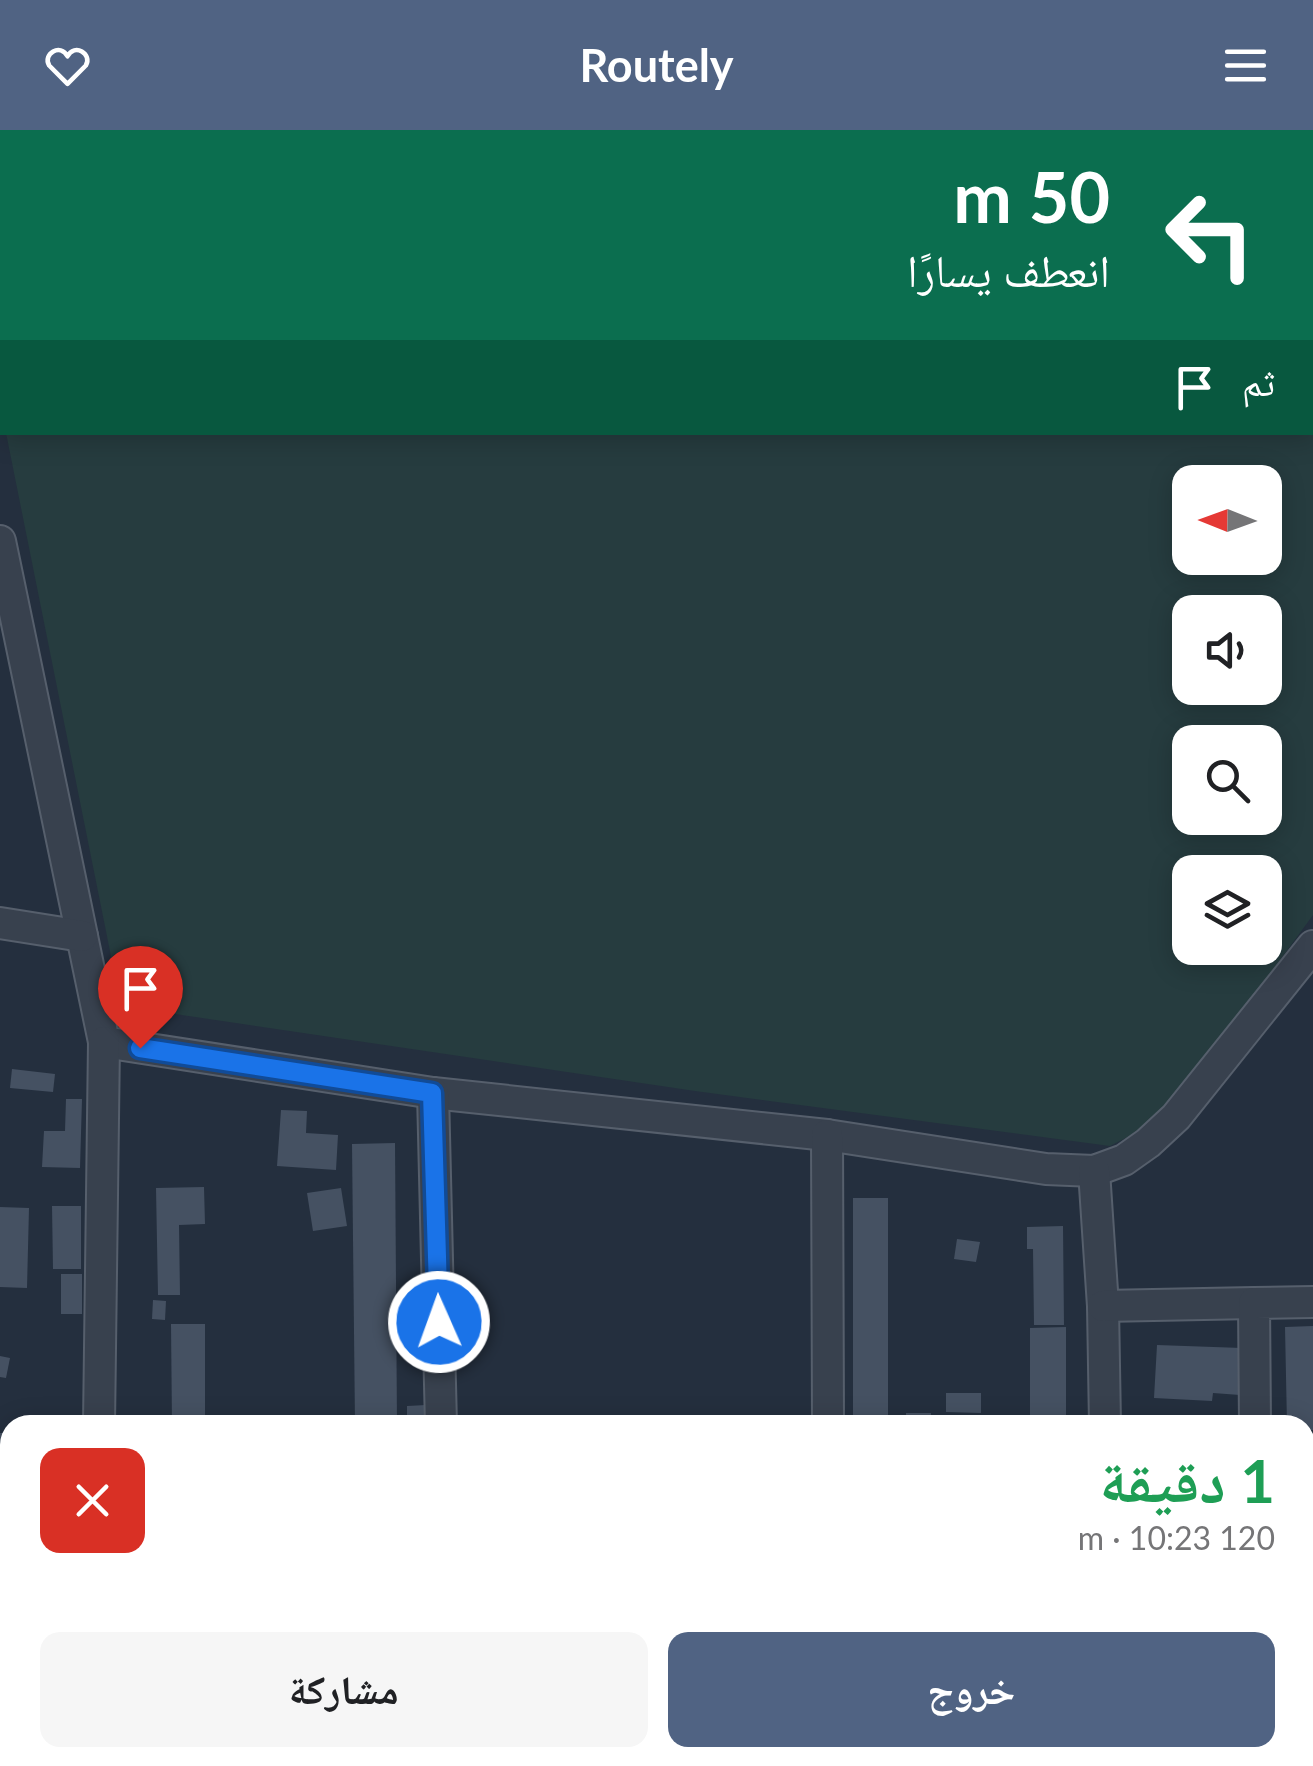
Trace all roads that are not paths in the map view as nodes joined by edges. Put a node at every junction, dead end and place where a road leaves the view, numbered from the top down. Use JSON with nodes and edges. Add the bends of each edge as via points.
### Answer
{"nodes":[{"id":1,"x":0,"y":542,"type":"edge"},
{"id":2,"x":7,"y":599,"type":"edge"},
{"id":3,"x":0,"y":922,"type":"edge"},
{"id":4,"x":82,"y":936,"type":"junction"},
{"id":5,"x":1313,"y":946,"type":"edge"},
{"id":6,"x":104,"y":1042,"type":"junction"},
{"id":7,"x":432,"y":1093,"type":"junction"},
{"id":8,"x":827,"y":1135,"type":"junction"},
{"id":9,"x":1094,"y":1172,"type":"junction"},
{"id":10,"x":1313,"y":1302,"type":"edge"},
{"id":11,"x":1254,"y":1303,"type":"junction"},
{"id":12,"x":1103,"y":1306,"type":"junction"},
{"id":13,"x":99,"y":1415,"type":"edge"},
{"id":14,"x":442,"y":1415,"type":"edge"},
{"id":15,"x":828,"y":1415,"type":"edge"},
{"id":16,"x":1105,"y":1415,"type":"edge"},
{"id":17,"x":1255,"y":1415,"type":"edge"}],
"edges":[{"from":1,"to":2,"type":"street"},
{"from":2,"to":4,"type":"street"},
{"from":3,"to":4,"type":"street"},
{"from":4,"to":6,"type":"street"},
{"from":5,"to":9,"type":"street","via":[[1176,1116],[1124,1160]]},
{"from":6,"to":7,"type":"street"},
{"from":6,"to":13,"type":"street"},
{"from":7,"to":8,"type":"street"},
{"from":7,"to":14,"type":"street"},
{"from":8,"to":9,"type":"street"},
{"from":8,"to":15,"type":"street"},
{"from":9,"to":12,"type":"street"},
{"from":10,"to":11,"type":"street"},
{"from":11,"to":12,"type":"street"},
{"from":11,"to":17,"type":"street"},
{"from":12,"to":16,"type":"street"}]}
